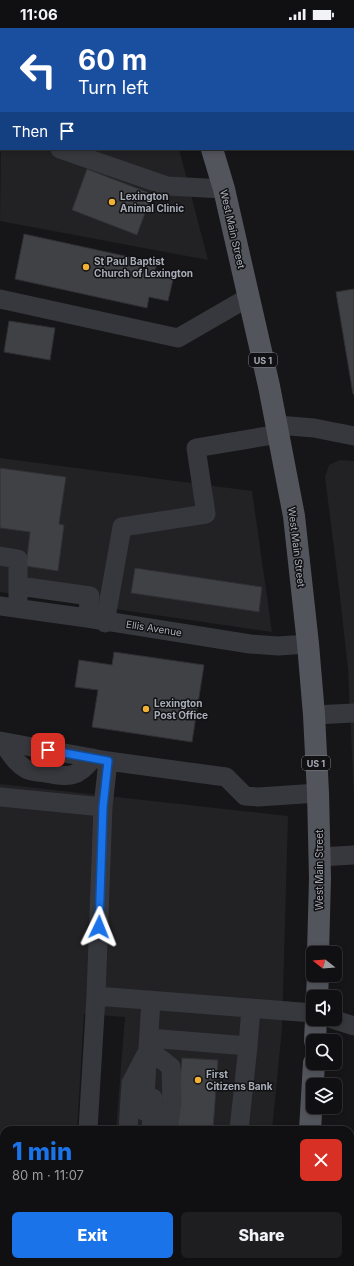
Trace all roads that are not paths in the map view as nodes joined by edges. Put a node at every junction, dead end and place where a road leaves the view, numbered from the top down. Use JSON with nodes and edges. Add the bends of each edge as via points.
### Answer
{"nodes":[{"id":1,"x":63,"y":150,"type":"edge"},
{"id":2,"x":212,"y":150,"type":"edge"},
{"id":3,"x":224,"y":189,"type":"junction"},
{"id":4,"x":249,"y":297,"type":"junction"},
{"id":5,"x":0,"y":299,"type":"edge"},
{"id":6,"x":278,"y":429,"type":"junction"},
{"id":7,"x":354,"y":436,"type":"edge"},
{"id":8,"x":0,"y":556,"type":"edge"},
{"id":9,"x":19,"y":586,"type":"junction"},
{"id":10,"x":9,"y":608,"type":"edge"},
{"id":11,"x":87,"y":618,"type":"junction"},
{"id":12,"x":105,"y":622,"type":"junction"},
{"id":13,"x":308,"y":644,"type":"junction"},
{"id":14,"x":354,"y":713,"type":"edge"},
{"id":15,"x":314,"y":715,"type":"junction"},
{"id":16,"x":1,"y":742,"type":"edge"},
{"id":17,"x":101,"y":760,"type":"junction"},
{"id":18,"x":318,"y":794,"type":"junction"},
{"id":19,"x":0,"y":797,"type":"edge"},
{"id":20,"x":103,"y":807,"type":"junction"},
{"id":21,"x":354,"y":855,"type":"edge"},
{"id":22,"x":319,"y":857,"type":"junction"},
{"id":23,"x":318,"y":946,"type":"edge"},
{"id":24,"x":96,"y":996,"type":"junction"},
{"id":25,"x":151,"y":1000,"type":"junction"},
{"id":26,"x":251,"y":1008,"type":"junction"},
{"id":27,"x":306,"y":1012,"type":"edge"},
{"id":28,"x":342,"y":1022,"type":"edge"},
{"id":29,"x":354,"y":1026,"type":"edge"},
{"id":30,"x":148,"y":1044,"type":"junction"},
{"id":31,"x":248,"y":1046,"type":"junction"},
{"id":32,"x":314,"y":1070,"type":"edge"},
{"id":33,"x":144,"y":1111,"type":"dead end"},
{"id":34,"x":88,"y":1126,"type":"edge"},
{"id":35,"x":128,"y":1126,"type":"edge"},
{"id":36,"x":151,"y":1126,"type":"edge"},
{"id":37,"x":160,"y":1126,"type":"edge"},
{"id":38,"x":169,"y":1126,"type":"edge"},
{"id":39,"x":239,"y":1126,"type":"edge"},
{"id":40,"x":310,"y":1126,"type":"edge"}],
"edges":[{"from":1,"to":3,"type":"street","via":[[167,186]]},
{"from":2,"to":3,"type":"main road","name":"West Main Street","number":"US 1"},
{"from":3,"to":4,"type":"main road","name":"West Main Street","number":"US 1"},
{"from":4,"to":5,"type":"street","via":[[178,338]]},
{"from":4,"to":6,"type":"main road","name":"West Main Street","number":"US 1"},
{"from":6,"to":7,"type":"street","via":[[314,428]]},
{"from":6,"to":12,"type":"street","via":[[196,448],[206,514],[122,527]]},
{"from":6,"to":13,"type":"main road","name":"West Main Street","number":"US 1","via":[[294,516]]},
{"from":8,"to":9,"type":"street","via":[[18,558]]},
{"from":9,"to":10,"type":"street"},
{"from":9,"to":11,"type":"street","via":[[90,596]]},
{"from":10,"to":11,"type":"street","name":"Ellis Avenue"},
{"from":11,"to":12,"type":"street","name":"Ellis Avenue"},
{"from":12,"to":13,"type":"street","name":"Ellis Avenue","via":[[250,644]]},
{"from":13,"to":15,"type":"main road","name":"West Main Street","number":"US 1"},
{"from":14,"to":15,"type":"street"},
{"from":15,"to":18,"type":"main road","name":"West Main Street","number":"US 1"},
{"from":16,"to":17,"type":"street"},
{"from":17,"to":18,"type":"street","via":[[226,777],[245,796]]},
{"from":17,"to":20,"type":"street"},
{"from":18,"to":22,"type":"main road","name":"West Main Street","number":"US 1"},
{"from":19,"to":20,"type":"street"},
{"from":20,"to":24,"type":"street"},
{"from":21,"to":22,"type":"street"},
{"from":22,"to":23,"type":"main road","name":"West Main Street","number":"US 1"},
{"from":24,"to":25,"type":"street"},
{"from":24,"to":34,"type":"street"},
{"from":25,"to":26,"type":"street"},
{"from":25,"to":30,"type":"street"},
{"from":26,"to":27,"type":"street"},
{"from":26,"to":31,"type":"street"},
{"from":28,"to":29,"type":"street"},
{"from":30,"to":31,"type":"street"},
{"from":30,"to":33,"type":"street"},
{"from":30,"to":35,"type":"street","via":[[131,1083]]},
{"from":30,"to":36,"type":"street","via":[[154,1067]]},
{"from":30,"to":37,"type":"street","via":[[165,1071]]},
{"from":30,"to":38,"type":"street","via":[[171,1067],[172,1103]]},
{"from":31,"to":39,"type":"street"},
{"from":32,"to":40,"type":"main road"}]}
